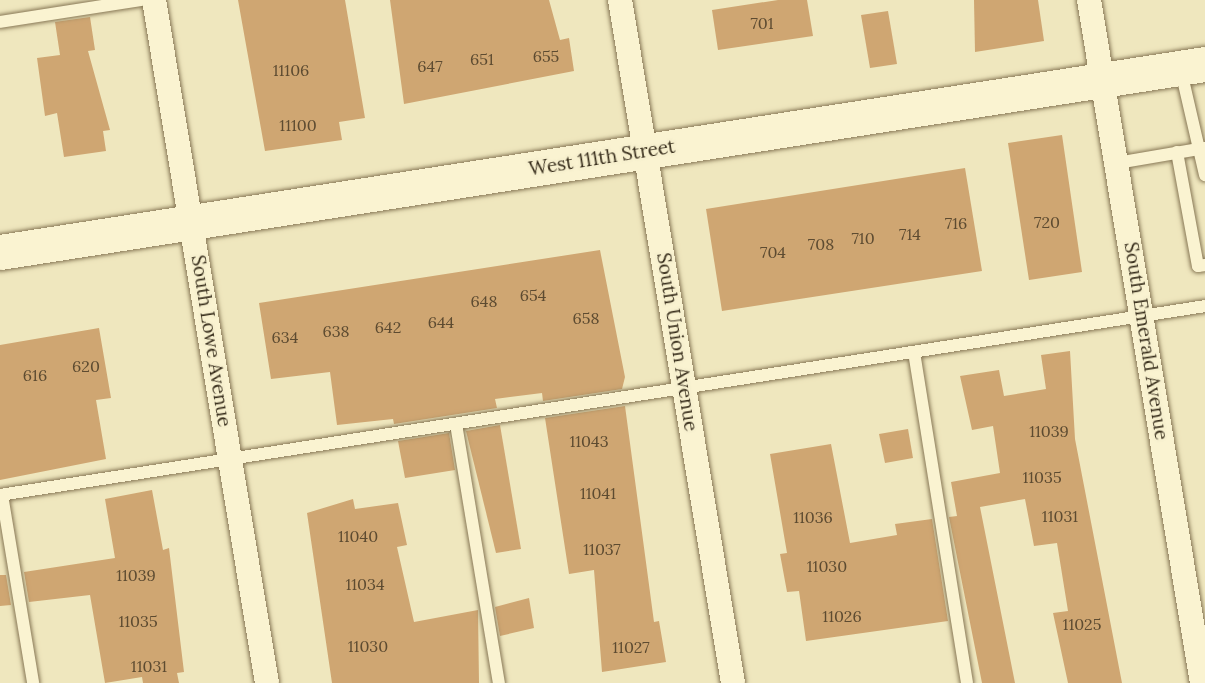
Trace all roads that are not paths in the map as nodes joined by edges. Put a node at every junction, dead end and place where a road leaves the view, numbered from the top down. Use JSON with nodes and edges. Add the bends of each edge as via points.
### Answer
{"nodes":[{"id":1,"x":141,"y":0,"type":"edge"},
{"id":2,"x":154,"y":0,"type":"edge"},
{"id":3,"x":620,"y":0,"type":"edge"},
{"id":4,"x":1089,"y":0,"type":"edge"},
{"id":5,"x":0,"y":22,"type":"edge"},
{"id":6,"x":1193,"y":65,"type":"edge"},
{"id":7,"x":1102,"y":79,"type":"junction"},
{"id":8,"x":1198,"y":127,"type":"edge"},
{"id":9,"x":1200,"y":148,"type":"edge"},
{"id":10,"x":645,"y":151,"type":"junction"},
{"id":11,"x":1177,"y":152,"type":"junction"},
{"id":12,"x":1117,"y":163,"type":"junction"},
{"id":13,"x":1205,"y":175,"type":"edge"},
{"id":14,"x":191,"y":222,"type":"junction"},
{"id":15,"x":0,"y":252,"type":"edge"},
{"id":16,"x":1205,"y":265,"type":"edge"},
{"id":17,"x":1205,"y":306,"type":"edge"},
{"id":18,"x":1141,"y":316,"type":"junction"},
{"id":19,"x":914,"y":352,"type":"junction"},
{"id":20,"x":684,"y":387,"type":"junction"},
{"id":21,"x":456,"y":424,"type":"junction"},
{"id":22,"x":230,"y":459,"type":"junction"},
{"id":23,"x":1,"y":495,"type":"edge"},
{"id":24,"x":33,"y":683,"type":"edge"},
{"id":25,"x":267,"y":683,"type":"edge"},
{"id":26,"x":499,"y":683,"type":"edge"},
{"id":27,"x":733,"y":683,"type":"edge"},
{"id":28,"x":967,"y":683,"type":"edge"},
{"id":29,"x":1202,"y":683,"type":"edge"}],
"edges":[{"from":1,"to":5,"type":"lane"},
{"from":2,"to":14,"type":"street","name":"South Lowe Avenue"},
{"from":3,"to":10,"type":"street","name":"South Union Avenue"},
{"from":4,"to":7,"type":"street","name":"South Emerald Avenue"},
{"from":6,"to":7,"type":"main road","name":"West 111th Street"},
{"from":6,"to":8,"type":"lane"},
{"from":7,"to":10,"type":"main road","name":"West 111th Street"},
{"from":7,"to":12,"type":"street","name":"South Emerald Avenue"},
{"from":8,"to":9,"type":"lane"},
{"from":9,"to":11,"type":"lane"},
{"from":9,"to":13,"type":"lane"},
{"from":10,"to":14,"type":"main road","name":"West 111th Street"},
{"from":10,"to":20,"type":"street","name":"South Union Avenue"},
{"from":11,"to":12,"type":"lane"},
{"from":11,"to":16,"type":"lane","via":[[1198,266]]},
{"from":12,"to":18,"type":"street","name":"South Emerald Avenue"},
{"from":14,"to":15,"type":"main road","name":"West 111th Street"},
{"from":14,"to":22,"type":"street","name":"South Lowe Avenue"},
{"from":17,"to":18,"type":"lane"},
{"from":18,"to":19,"type":"lane"},
{"from":18,"to":29,"type":"street","name":"South Emerald Avenue"},
{"from":19,"to":20,"type":"lane"},
{"from":19,"to":28,"type":"lane"},
{"from":20,"to":21,"type":"lane"},
{"from":20,"to":27,"type":"street","name":"South Union Avenue"},
{"from":21,"to":22,"type":"lane"},
{"from":21,"to":26,"type":"lane"},
{"from":22,"to":23,"type":"lane"},
{"from":22,"to":25,"type":"street","name":"South Lowe Avenue"},
{"from":23,"to":24,"type":"lane"}]}
